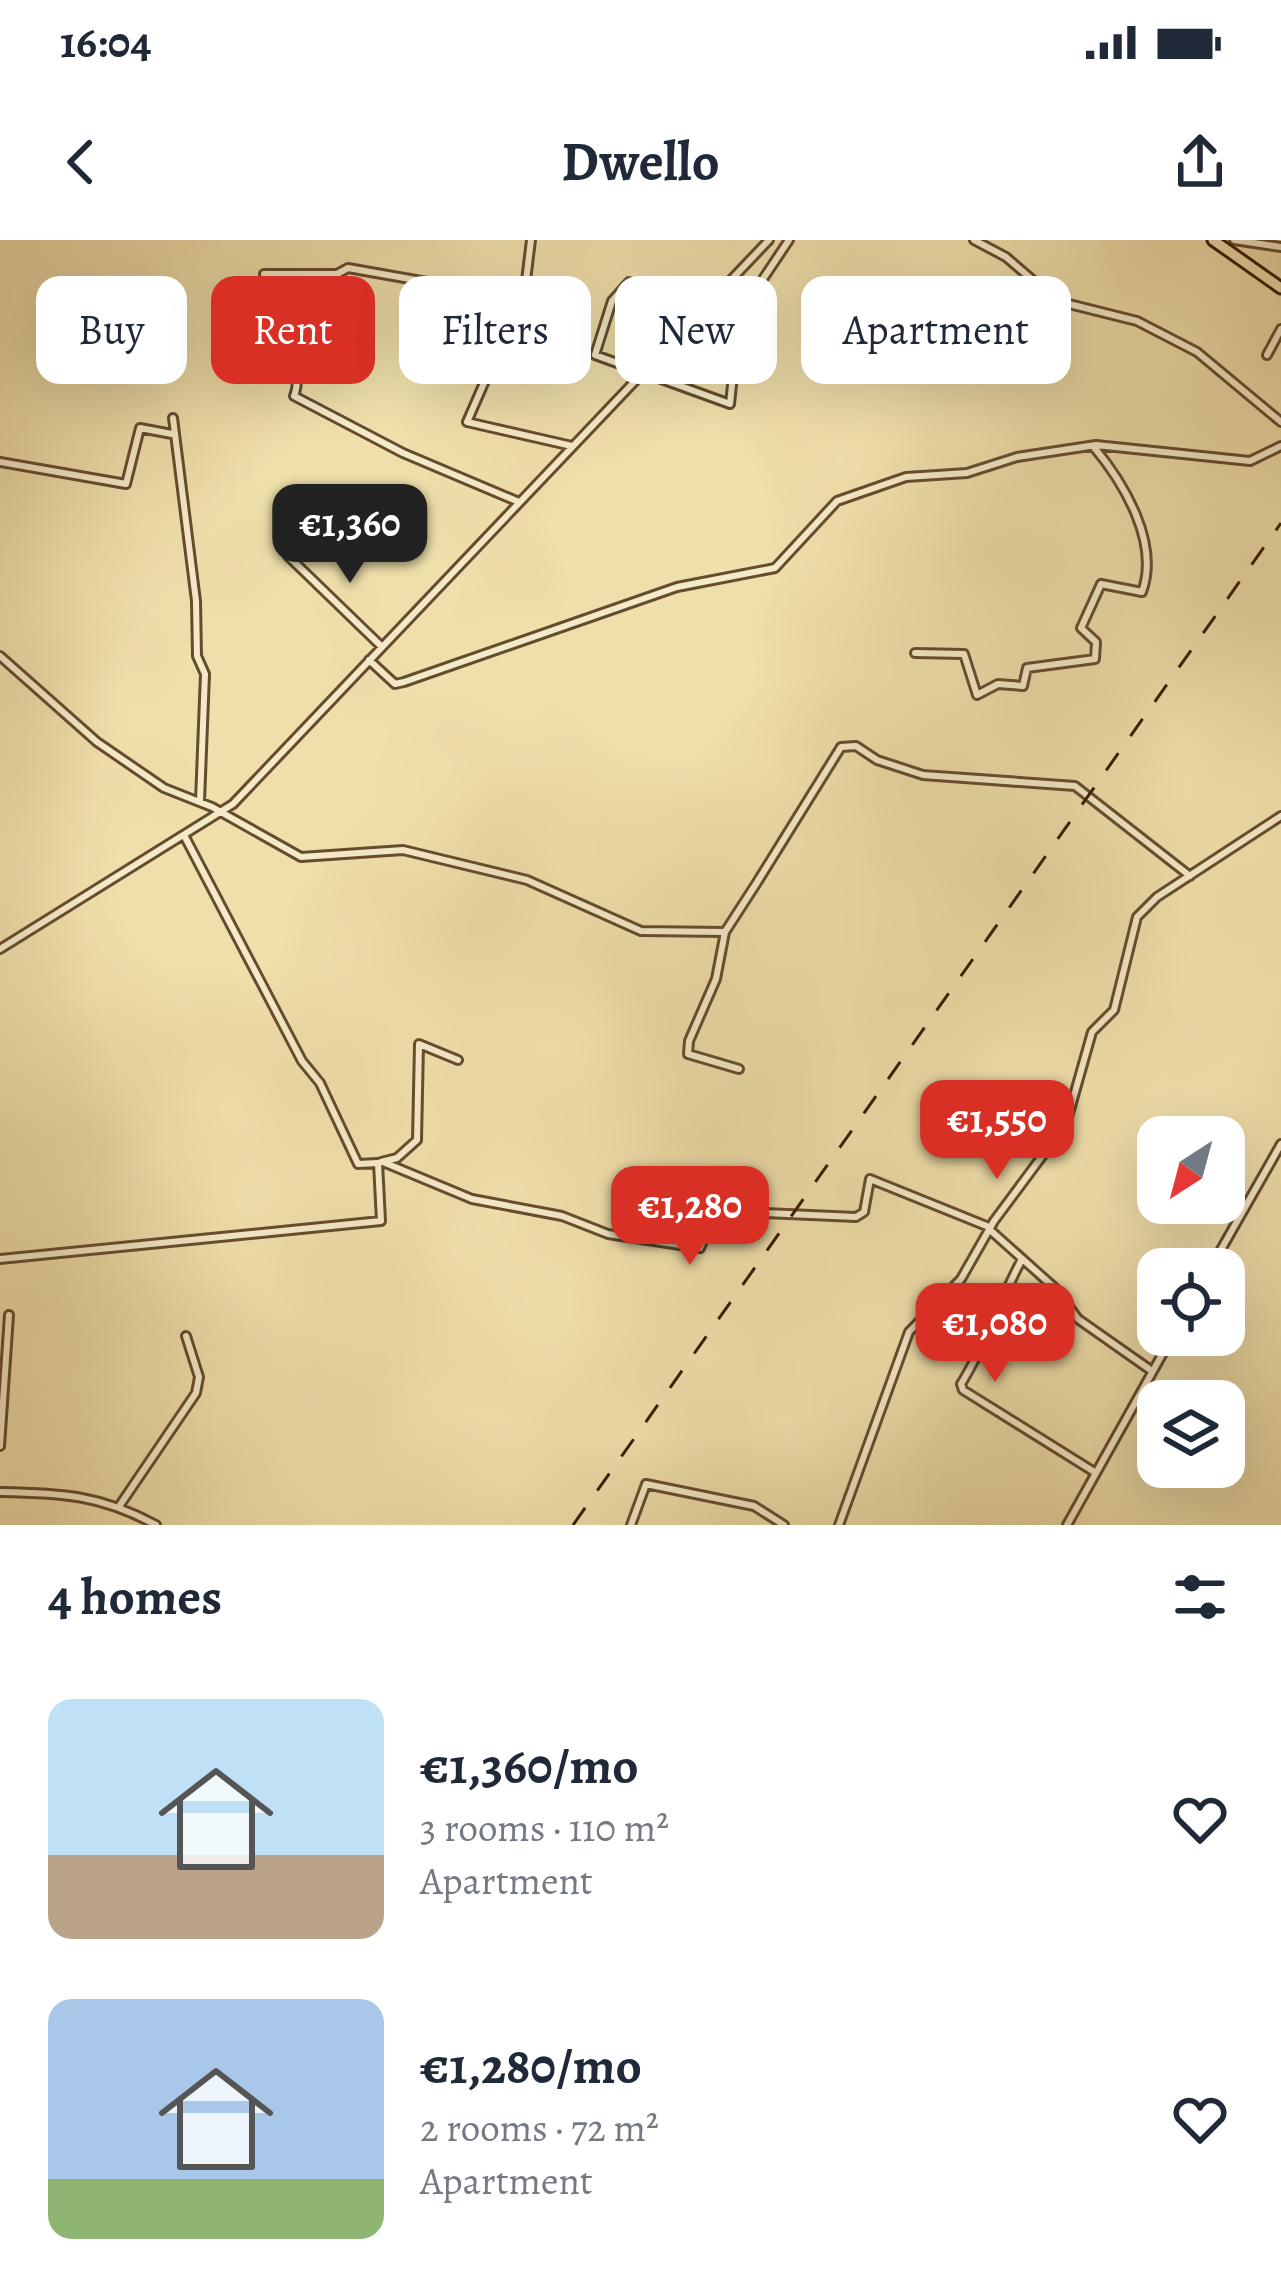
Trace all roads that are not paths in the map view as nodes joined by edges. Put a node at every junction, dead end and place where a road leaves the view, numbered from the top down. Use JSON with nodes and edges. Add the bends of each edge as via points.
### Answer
{"nodes":[{"id":1,"x":530,"y":240,"type":"edge"},
{"id":2,"x":769,"y":240,"type":"edge"},
{"id":3,"x":789,"y":240,"type":"edge"},
{"id":4,"x":974,"y":240,"type":"edge"},
{"id":5,"x":1214,"y":240,"type":"edge"},
{"id":6,"x":1234,"y":241,"type":"edge"},
{"id":7,"x":1281,"y":247,"type":"edge"},
{"id":8,"x":735,"y":276,"type":"edge"},
{"id":9,"x":765,"y":276,"type":"edge"},
{"id":10,"x":399,"y":277,"type":"edge"},
{"id":11,"x":1281,"y":289,"type":"edge"},
{"id":12,"x":615,"y":298,"type":"edge"},
{"id":13,"x":1281,"y":329,"type":"edge"},
{"id":14,"x":1267,"y":355,"type":"dead end"},
{"id":15,"x":615,"y":362,"type":"edge"},
{"id":16,"x":631,"y":384,"type":"edge"},
{"id":17,"x":676,"y":384,"type":"edge"},
{"id":18,"x":732,"y":384,"type":"edge"},
{"id":19,"x":173,"y":418,"type":"dead end"},
{"id":20,"x":1281,"y":422,"type":"edge"},
{"id":21,"x":172,"y":434,"type":"junction"},
{"id":22,"x":572,"y":446,"type":"junction"},
{"id":23,"x":1093,"y":446,"type":"junction"},
{"id":24,"x":1281,"y":446,"type":"edge"},
{"id":25,"x":0,"y":462,"type":"edge"},
{"id":26,"x":519,"y":502,"type":"junction"},
{"id":27,"x":288,"y":556,"type":"dead end"},
{"id":28,"x":382,"y":647,"type":"junction"},
{"id":29,"x":915,"y":653,"type":"dead end"},
{"id":30,"x":0,"y":656,"type":"edge"},
{"id":31,"x":369,"y":660,"type":"junction"},
{"id":32,"x":200,"y":801,"type":"junction"},
{"id":33,"x":222,"y":814,"type":"junction"},
{"id":34,"x":1281,"y":815,"type":"edge"},
{"id":35,"x":185,"y":837,"type":"junction"},
{"id":36,"x":1190,"y":876,"type":"junction"},
{"id":37,"x":725,"y":932,"type":"junction"},
{"id":38,"x":0,"y":949,"type":"edge"},
{"id":39,"x":458,"y":1060,"type":"dead end"},
{"id":40,"x":739,"y":1070,"type":"dead end"},
{"id":41,"x":1281,"y":1144,"type":"edge"},
{"id":42,"x":380,"y":1162,"type":"junction"},
{"id":43,"x":989,"y":1228,"type":"junction"},
{"id":44,"x":1222,"y":1248,"type":"edge"},
{"id":45,"x":0,"y":1259,"type":"edge"},
{"id":46,"x":1022,"y":1259,"type":"junction"},
{"id":47,"x":9,"y":1315,"type":"dead end"},
{"id":48,"x":186,"y":1336,"type":"dead end"},
{"id":49,"x":1161,"y":1356,"type":"edge"},
{"id":50,"x":1152,"y":1371,"type":"junction"},
{"id":51,"x":0,"y":1446,"type":"edge"},
{"id":52,"x":1096,"y":1473,"type":"junction"},
{"id":53,"x":0,"y":1492,"type":"edge"},
{"id":54,"x":121,"y":1505,"type":"junction"},
{"id":55,"x":156,"y":1525,"type":"edge"},
{"id":56,"x":631,"y":1525,"type":"edge"},
{"id":57,"x":784,"y":1525,"type":"edge"},
{"id":58,"x":839,"y":1525,"type":"edge"},
{"id":59,"x":1067,"y":1525,"type":"edge"}],
"edges":[{"from":1,"to":22,"type":"street","via":[[525,290],[467,422]]},
{"from":2,"to":8,"type":"street"},
{"from":3,"to":9,"type":"street"},
{"from":4,"to":20,"type":"street","via":[[1057,301],[1137,321],[1197,352]]},
{"from":5,"to":11,"type":"main road"},
{"from":6,"to":7,"type":"street"},
{"from":10,"to":26,"type":"street","via":[[348,268],[264,274],[268,303],[284,318],[299,381],[294,396]]},
{"from":12,"to":15,"type":"street","via":[[595,355]]},
{"from":13,"to":14,"type":"street"},
{"from":16,"to":22,"type":"street"},
{"from":17,"to":18,"type":"street","via":[[730,404]]},
{"from":19,"to":21,"type":"street"},
{"from":21,"to":25,"type":"street","via":[[140,428],[126,484]]},
{"from":21,"to":32,"type":"street","via":[[182,459],[197,656],[205,674]]},
{"from":22,"to":26,"type":"street"},
{"from":23,"to":24,"type":"street","via":[[1250,461]]},
{"from":23,"to":29,"type":"street","via":[[1141,527],[1148,566],[1142,592],[1101,584],[1082,628],[1096,642],[1095,659],[1027,668],[1023,686],[998,684],[977,695],[964,654]]},
{"from":23,"to":31,"type":"street","via":[[847,494],[776,568],[638,599],[424,676],[395,684]]},
{"from":26,"to":28,"type":"street"},
{"from":27,"to":28,"type":"street"},
{"from":28,"to":31,"type":"street"},
{"from":30,"to":32,"type":"street","via":[[104,748],[170,792]]},
{"from":31,"to":33,"type":"street"},
{"from":32,"to":33,"type":"street"},
{"from":33,"to":35,"type":"street"},
{"from":33,"to":37,"type":"street","via":[[301,857],[403,850],[526,880],[641,931]]},
{"from":34,"to":36,"type":"street"},
{"from":35,"to":38,"type":"street"},
{"from":35,"to":42,"type":"street","via":[[358,1164]]},
{"from":36,"to":37,"type":"street","via":[[1076,786],[923,775],[848,746]]},
{"from":36,"to":43,"type":"street","via":[[1131,927],[1114,1010],[1092,1032],[1066,1124]]},
{"from":37,"to":40,"type":"street","via":[[716,979],[686,1051]]},
{"from":39,"to":42,"type":"street","via":[[419,1044],[417,1140]]},
{"from":41,"to":44,"type":"street"},
{"from":42,"to":43,"type":"street","via":[[472,1199],[700,1248],[712,1221],[756,1224],[765,1213],[856,1217],[870,1179]]},
{"from":42,"to":45,"type":"street","via":[[380,1222]]},
{"from":43,"to":46,"type":"street"},
{"from":43,"to":58,"type":"street","via":[[961,1279],[903,1344]]},
{"from":46,"to":50,"type":"street","via":[[1078,1319]]},
{"from":46,"to":52,"type":"street","via":[[963,1390]]},
{"from":47,"to":51,"type":"street"},
{"from":48,"to":54,"type":"street","via":[[196,1393]]},
{"from":49,"to":50,"type":"street"},
{"from":50,"to":52,"type":"street"},
{"from":52,"to":59,"type":"street"},
{"from":53,"to":54,"type":"street"},
{"from":54,"to":55,"type":"street"},
{"from":56,"to":57,"type":"street","via":[[646,1484],[754,1506]]}]}
